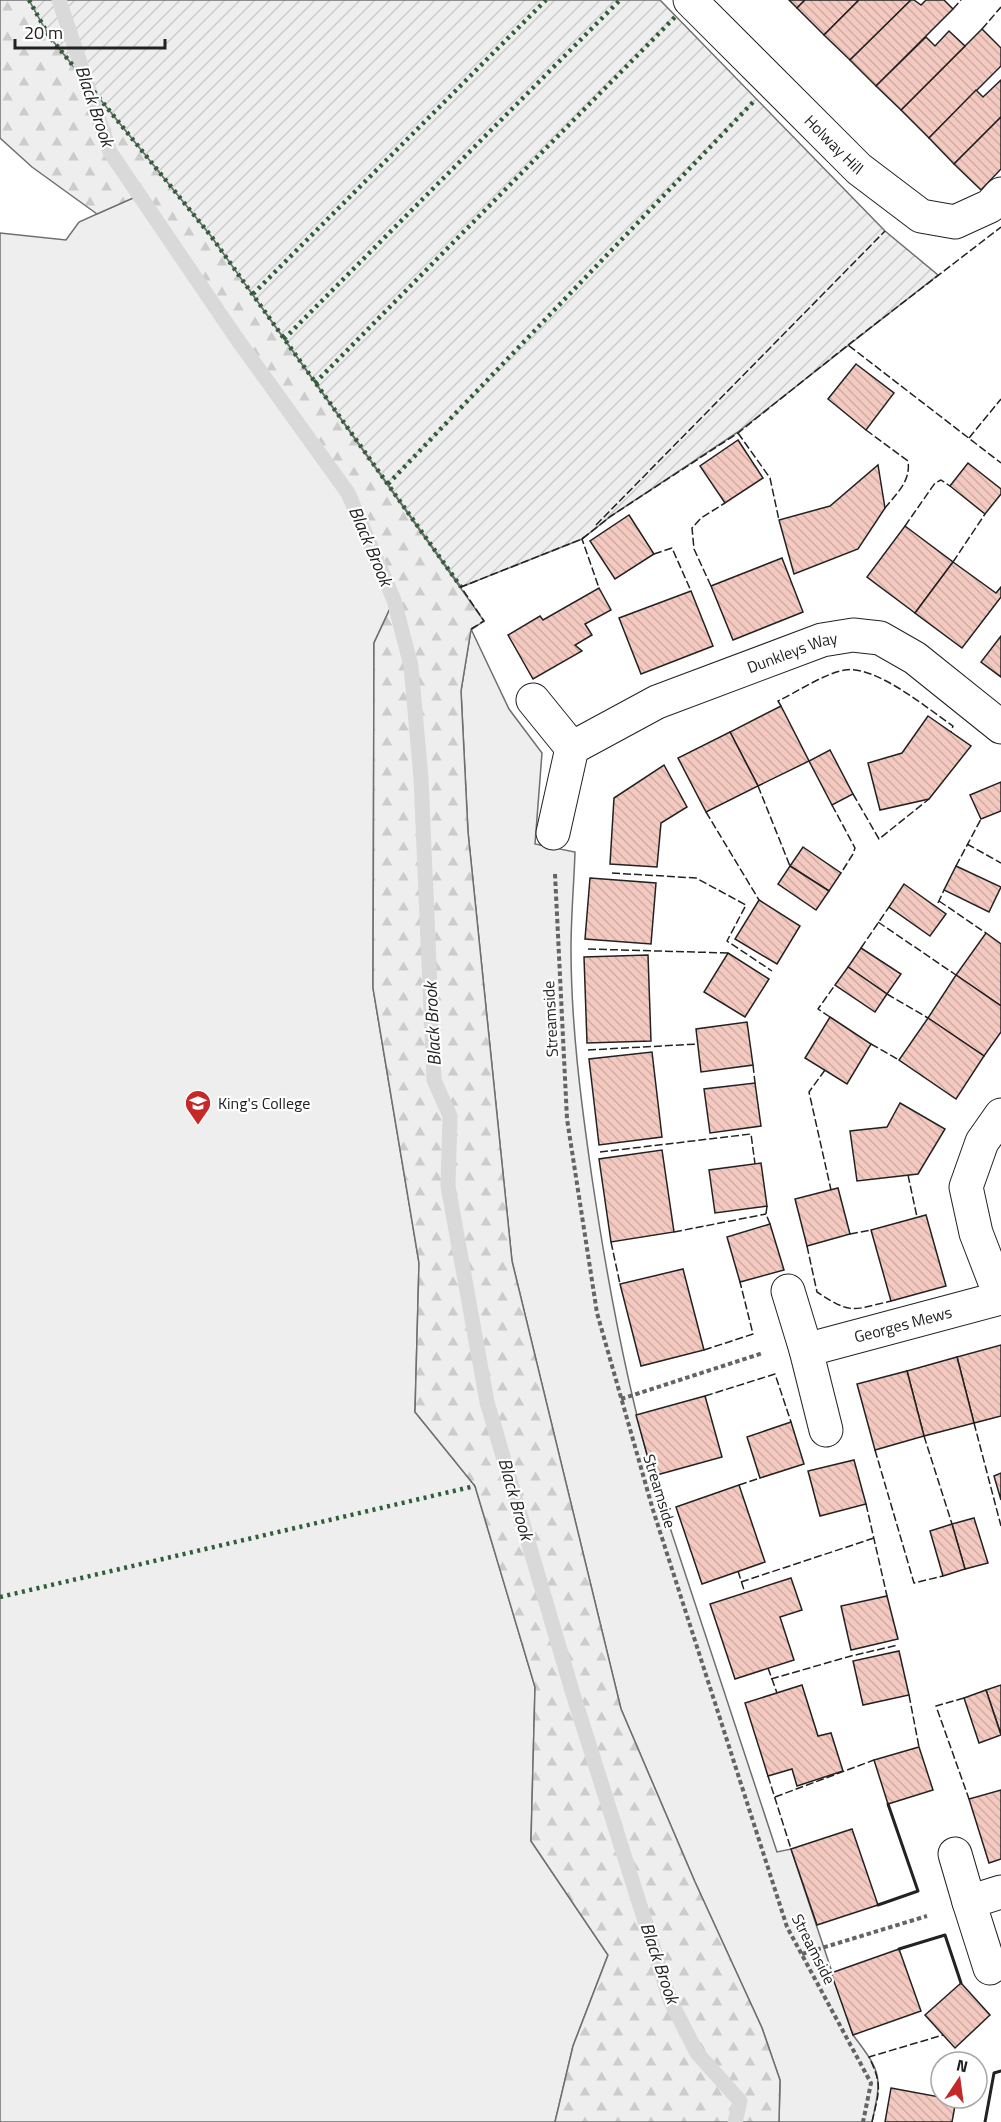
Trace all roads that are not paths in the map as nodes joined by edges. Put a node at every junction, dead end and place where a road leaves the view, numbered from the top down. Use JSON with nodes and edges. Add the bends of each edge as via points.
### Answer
{"nodes":[{"id":1,"x":690,"y":0,"type":"edge"},
{"id":2,"x":1001,"y":194,"type":"edge"},
{"id":3,"x":533,"y":700,"type":"dead end"},
{"id":4,"x":1001,"y":727,"type":"edge"},
{"id":5,"x":572,"y":748,"type":"junction"},
{"id":6,"x":553,"y":834,"type":"road end"},
{"id":7,"x":1001,"y":1114,"type":"edge"},
{"id":8,"x":788,"y":1291,"type":"dead end"},
{"id":9,"x":1001,"y":1298,"type":"edge"},
{"id":10,"x":805,"y":1345,"type":"junction"},
{"id":11,"x":826,"y":1430,"type":"dead end"},
{"id":12,"x":955,"y":1854,"type":"dead end"},
{"id":13,"x":1001,"y":1892,"type":"edge"},
{"id":14,"x":969,"y":1902,"type":"junction"},
{"id":15,"x":990,"y":1968,"type":"dead end"}],
"edges":[{"from":1,"to":2,"type":"street","name":"Holway Hill","via":[[860,170],[921,216],[955,222],[990,206]]},
{"from":3,"to":5,"type":"street"},
{"from":4,"to":5,"type":"street","name":"Dunkleys Way","via":[[915,658],[880,638],[853,634],[822,640],[657,702]]},
{"from":5,"to":6,"type":"street"},
{"from":7,"to":9,"type":"street","via":[[982,1142],[966,1186],[976,1233]]},
{"from":8,"to":10,"type":"street"},
{"from":9,"to":10,"type":"street","name":"Georges Mews"},
{"from":10,"to":11,"type":"street"},
{"from":12,"to":14,"type":"street"},
{"from":13,"to":14,"type":"street"},
{"from":14,"to":15,"type":"street"}]}
